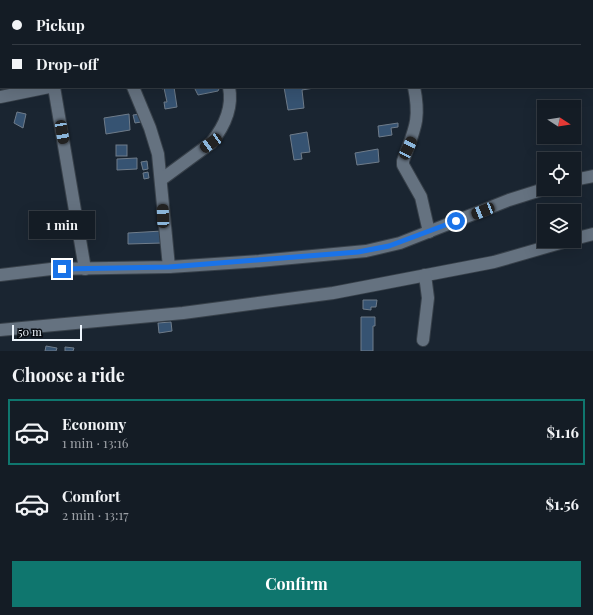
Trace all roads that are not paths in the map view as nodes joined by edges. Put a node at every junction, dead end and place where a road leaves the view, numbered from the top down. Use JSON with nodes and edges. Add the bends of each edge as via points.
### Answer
{"nodes":[{"id":1,"x":44,"y":88,"type":"edge"},
{"id":2,"x":54,"y":88,"type":"edge"},
{"id":3,"x":133,"y":88,"type":"edge"},
{"id":4,"x":229,"y":88,"type":"edge"},
{"id":5,"x":414,"y":88,"type":"edge"},
{"id":6,"x":0,"y":97,"type":"edge"},
{"id":7,"x":593,"y":176,"type":"edge"},
{"id":8,"x":162,"y":179,"type":"junction"},
{"id":9,"x":581,"y":179,"type":"edge"},
{"id":10,"x":537,"y":191,"type":"edge"},
{"id":11,"x":429,"y":232,"type":"junction"},
{"id":12,"x":593,"y":234,"type":"edge"},
{"id":13,"x":581,"y":237,"type":"edge"},
{"id":14,"x":543,"y":248,"type":"edge"},
{"id":15,"x":169,"y":267,"type":"junction"},
{"id":16,"x":85,"y":269,"type":"junction"},
{"id":17,"x":0,"y":275,"type":"edge"},
{"id":18,"x":425,"y":275,"type":"junction"},
{"id":19,"x":0,"y":330,"type":"edge"},
{"id":20,"x":423,"y":340,"type":"dead end"}],
"edges":[{"from":1,"to":6,"type":"street"},
{"from":2,"to":16,"type":"street"},
{"from":3,"to":8,"type":"street","via":[[150,128]]},
{"from":4,"to":8,"type":"street","via":[[230,104],[216,137]]},
{"from":5,"to":11,"type":"street","via":[[418,108],[417,123],[403,165],[421,197]]},
{"from":7,"to":9,"type":"street"},
{"from":8,"to":15,"type":"street"},
{"from":10,"to":11,"type":"street"},
{"from":11,"to":15,"type":"street","via":[[366,251]]},
{"from":12,"to":13,"type":"street"},
{"from":14,"to":18,"type":"street","via":[[494,262]]},
{"from":15,"to":16,"type":"street"},
{"from":16,"to":17,"type":"street","via":[[51,269]]},
{"from":18,"to":19,"type":"street","via":[[333,293],[183,313]]},
{"from":18,"to":20,"type":"street","via":[[428,298]]}]}
